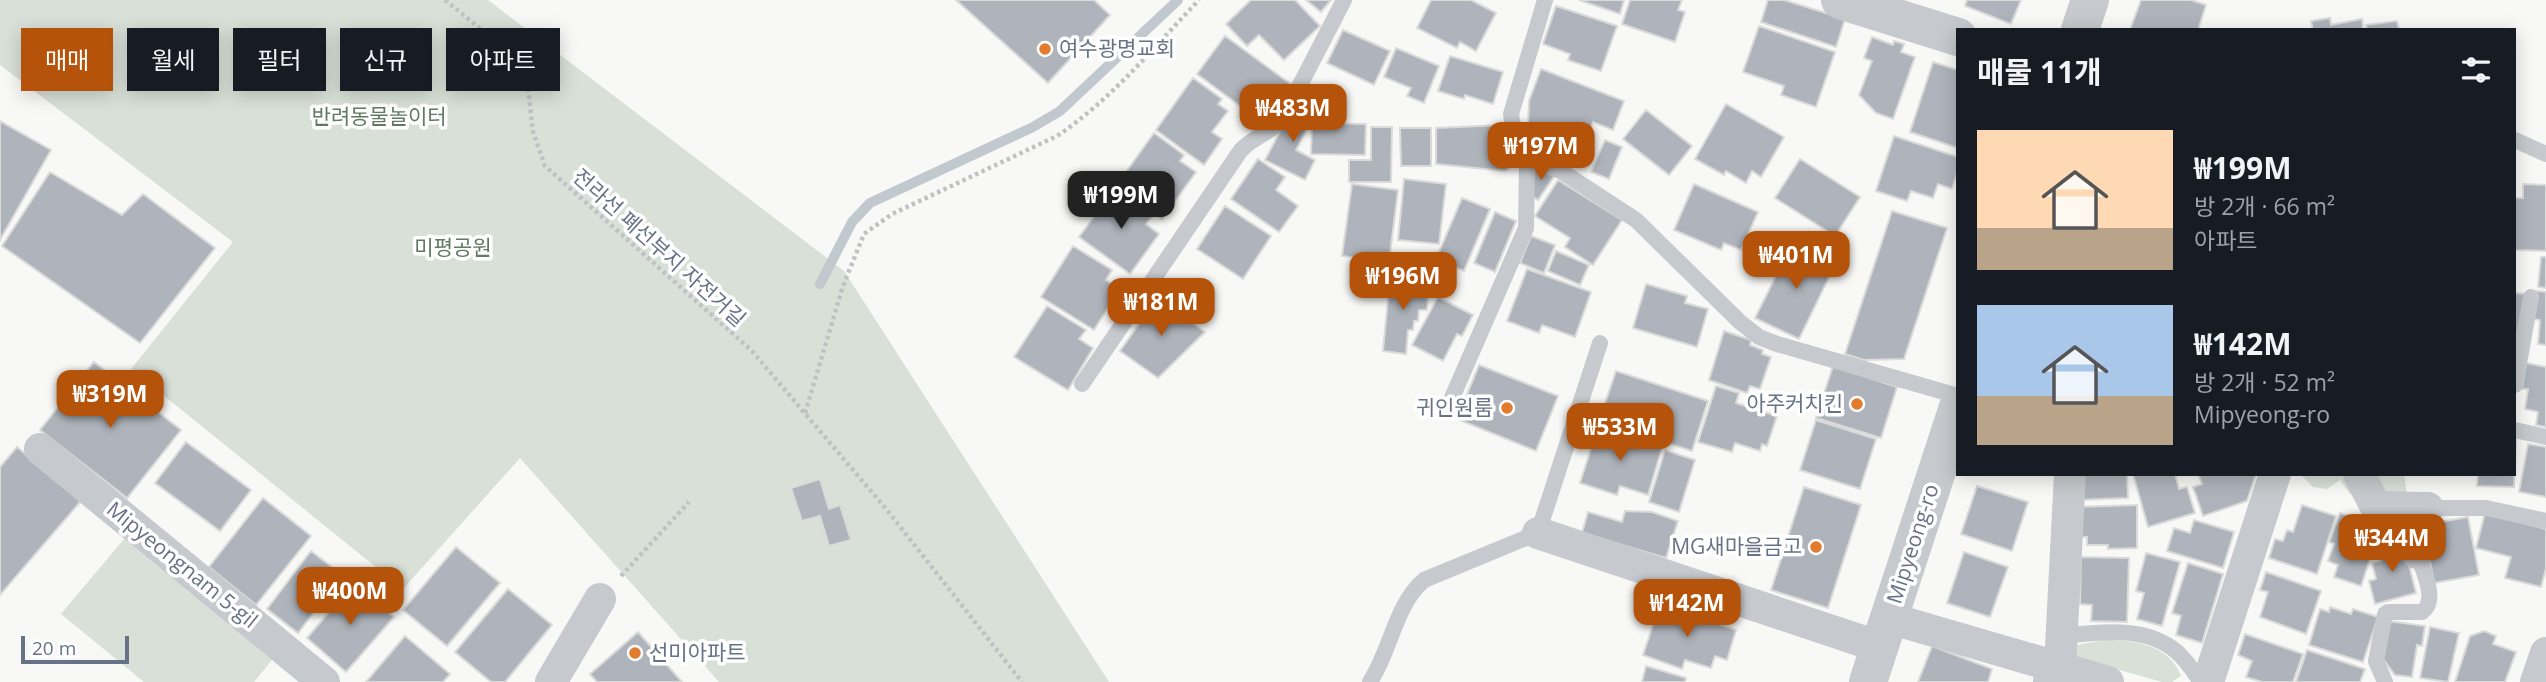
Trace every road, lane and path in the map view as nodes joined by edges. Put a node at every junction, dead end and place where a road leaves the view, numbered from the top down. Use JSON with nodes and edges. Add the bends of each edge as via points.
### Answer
{"nodes":[{"id":1,"x":445,"y":0,"type":"edge"},
{"id":2,"x":1199,"y":0,"type":"edge"},
{"id":3,"x":1344,"y":0,"type":"edge"},
{"id":4,"x":1545,"y":0,"type":"edge"},
{"id":5,"x":1840,"y":0,"type":"edge"},
{"id":6,"x":2090,"y":0,"type":"edge"},
{"id":7,"x":2081,"y":28,"type":"edge"},
{"id":8,"x":1956,"y":36,"type":"edge"},
{"id":9,"x":2516,"y":140,"type":"edge"},
{"id":10,"x":2546,"y":154,"type":"edge"},
{"id":11,"x":1525,"y":157,"type":"junction"},
{"id":12,"x":2531,"y":296,"type":"dead end"},
{"id":13,"x":1600,"y":343,"type":"dead end"},
{"id":14,"x":2516,"y":379,"type":"edge"},
{"id":15,"x":1082,"y":384,"type":"dead end"},
{"id":16,"x":1956,"y":395,"type":"edge"},
{"id":17,"x":1448,"y":407,"type":"dead end"},
{"id":18,"x":805,"y":413,"type":"junction"},
{"id":19,"x":1956,"y":413,"type":"edge"},
{"id":20,"x":2516,"y":429,"type":"edge"},
{"id":21,"x":2546,"y":437,"type":"edge"},
{"id":22,"x":40,"y":449,"type":"dead end"},
{"id":23,"x":2070,"y":476,"type":"edge"},
{"id":24,"x":2273,"y":476,"type":"edge"},
{"id":25,"x":2360,"y":476,"type":"edge"},
{"id":26,"x":689,"y":502,"type":"dead end"},
{"id":27,"x":2376,"y":507,"type":"junction"},
{"id":28,"x":2428,"y":509,"type":"joint"},
{"id":29,"x":2546,"y":521,"type":"edge"},
{"id":30,"x":1538,"y":533,"type":"junction"},
{"id":31,"x":2417,"y":553,"type":"joint"},
{"id":32,"x":600,"y":599,"type":"joint"},
{"id":33,"x":1879,"y":649,"type":"edge"},
{"id":34,"x":2546,"y":653,"type":"edge"},
{"id":35,"x":2056,"y":662,"type":"edge"},
{"id":36,"x":324,"y":682,"type":"edge"},
{"id":37,"x":551,"y":682,"type":"edge"},
{"id":38,"x":1022,"y":682,"type":"edge"},
{"id":39,"x":1370,"y":682,"type":"edge"},
{"id":40,"x":2108,"y":682,"type":"edge"},
{"id":41,"x":2201,"y":682,"type":"edge"},
{"id":42,"x":2208,"y":682,"type":"edge"},
{"id":43,"x":2385,"y":682,"type":"edge"},
{"id":44,"x":2536,"y":682,"type":"edge"}],
"edges":[{"from":1,"to":18,"type":"path","name":"전라선 폐선부지 자전거길","via":[[524,66],[533,131],[545,166],[751,350]]},
{"from":2,"to":18,"type":"path","via":[[1115,88],[1070,127],[892,214],[864,234]]},
{"from":3,"to":15,"type":"lane","via":[[1283,118],[1241,150]]},
{"from":4,"to":11,"type":"lane","via":[[1511,114]]},
{"from":5,"to":8,"type":"street"},
{"from":6,"to":7,"type":"street"},
{"from":9,"to":10,"type":"lane"},
{"from":11,"to":16,"type":"lane","via":[[1560,171],[1636,220],[1759,337]]},
{"from":11,"to":17,"type":"lane","via":[[1523,238]]},
{"from":12,"to":14,"type":"lane"},
{"from":13,"to":30,"type":"lane"},
{"from":18,"to":38,"type":"path","name":"전라선 폐선부지 자전거길"},
{"from":19,"to":33,"type":"street","name":"Mipyeong-ro"},
{"from":20,"to":21,"type":"lane"},
{"from":22,"to":36,"type":"street","name":"Mipyeongnam 5-gil"},
{"from":23,"to":35,"type":"street"},
{"from":24,"to":42,"type":"street"},
{"from":25,"to":27,"type":"street"},
{"from":26,"to":32,"type":"path"},
{"from":27,"to":28,"type":"street"},
{"from":27,"to":31,"type":"street"},
{"from":28,"to":29,"type":"lane","via":[[2486,508]]},
{"from":30,"to":33,"type":"street"},
{"from":30,"to":39,"type":"lane","via":[[1424,580],[1412,590]]},
{"from":31,"to":43,"type":"lane","via":[[2429,589],[2428,604],[2422,612],[2385,614],[2376,661]]},
{"from":32,"to":37,"type":"street"},
{"from":33,"to":35,"type":"street"},
{"from":34,"to":44,"type":"street"},
{"from":35,"to":40,"type":"street"},
{"from":35,"to":41,"type":"lane","via":[[2112,632],[2133,634],[2178,652]]}]}
